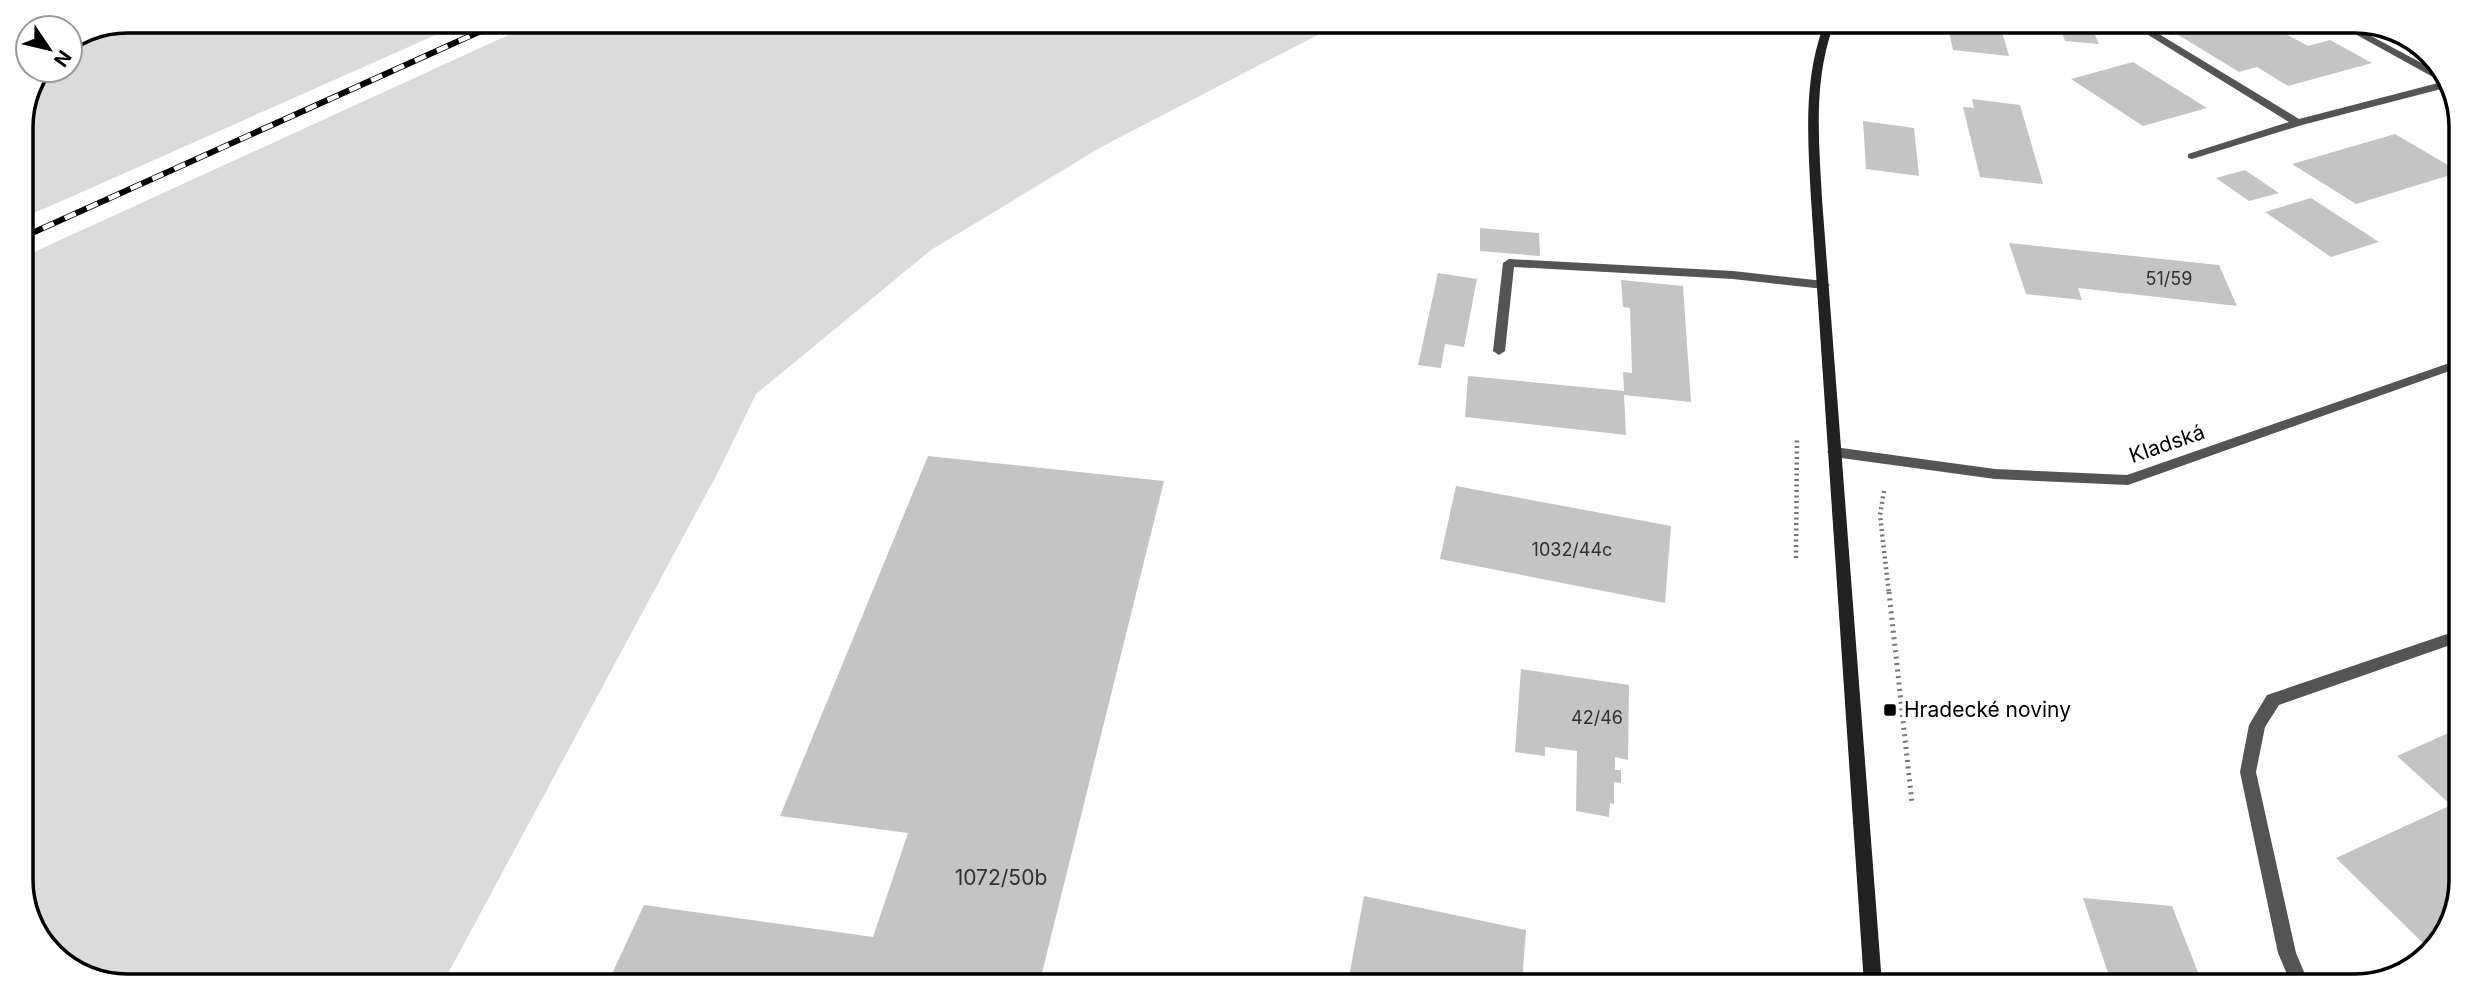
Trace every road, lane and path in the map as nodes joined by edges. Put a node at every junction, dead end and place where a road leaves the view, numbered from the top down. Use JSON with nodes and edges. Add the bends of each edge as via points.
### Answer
{"nodes":[{"id":1,"x":1826,"y":33,"type":"edge"},
{"id":2,"x":2150,"y":33,"type":"edge"},
{"id":3,"x":2360,"y":34,"type":"edge"},
{"id":4,"x":2431,"y":73,"type":"edge"},
{"id":5,"x":2438,"y":85,"type":"edge"},
{"id":6,"x":2298,"y":123,"type":"junction"},
{"id":7,"x":2192,"y":156,"type":"dead end"},
{"id":8,"x":1824,"y":285,"type":"junction"},
{"id":9,"x":1499,"y":351,"type":"dead end"},
{"id":10,"x":2449,"y":367,"type":"edge"},
{"id":11,"x":1834,"y":452,"type":"junction"},
{"id":12,"x":1890,"y":460,"type":"junction"},
{"id":13,"x":2449,"y":639,"type":"edge"},
{"id":14,"x":1912,"y":803,"type":"dead end"},
{"id":15,"x":1873,"y":974,"type":"edge"},
{"id":16,"x":2296,"y":974,"type":"edge"}],
"edges":[{"from":1,"to":8,"type":"main road","via":[[1817,62],[1815,94]]},
{"from":2,"to":6,"type":"lane"},
{"from":3,"to":4,"type":"lane"},
{"from":5,"to":6,"type":"lane"},
{"from":6,"to":7,"type":"lane"},
{"from":8,"to":9,"type":"lane","via":[[1733,275],[1509,263]]},
{"from":8,"to":11,"type":"main road"},
{"from":10,"to":12,"type":"lane","name":"Kladská","via":[[2128,480],[1995,474]]},
{"from":11,"to":12,"type":"lane","name":"Kladská"},
{"from":11,"to":15,"type":"main road"},
{"from":12,"to":14,"type":"path","via":[[1880,514]]},
{"from":13,"to":16,"type":"lane","via":[[2273,700],[2257,725],[2248,772],[2287,953]]}]}
